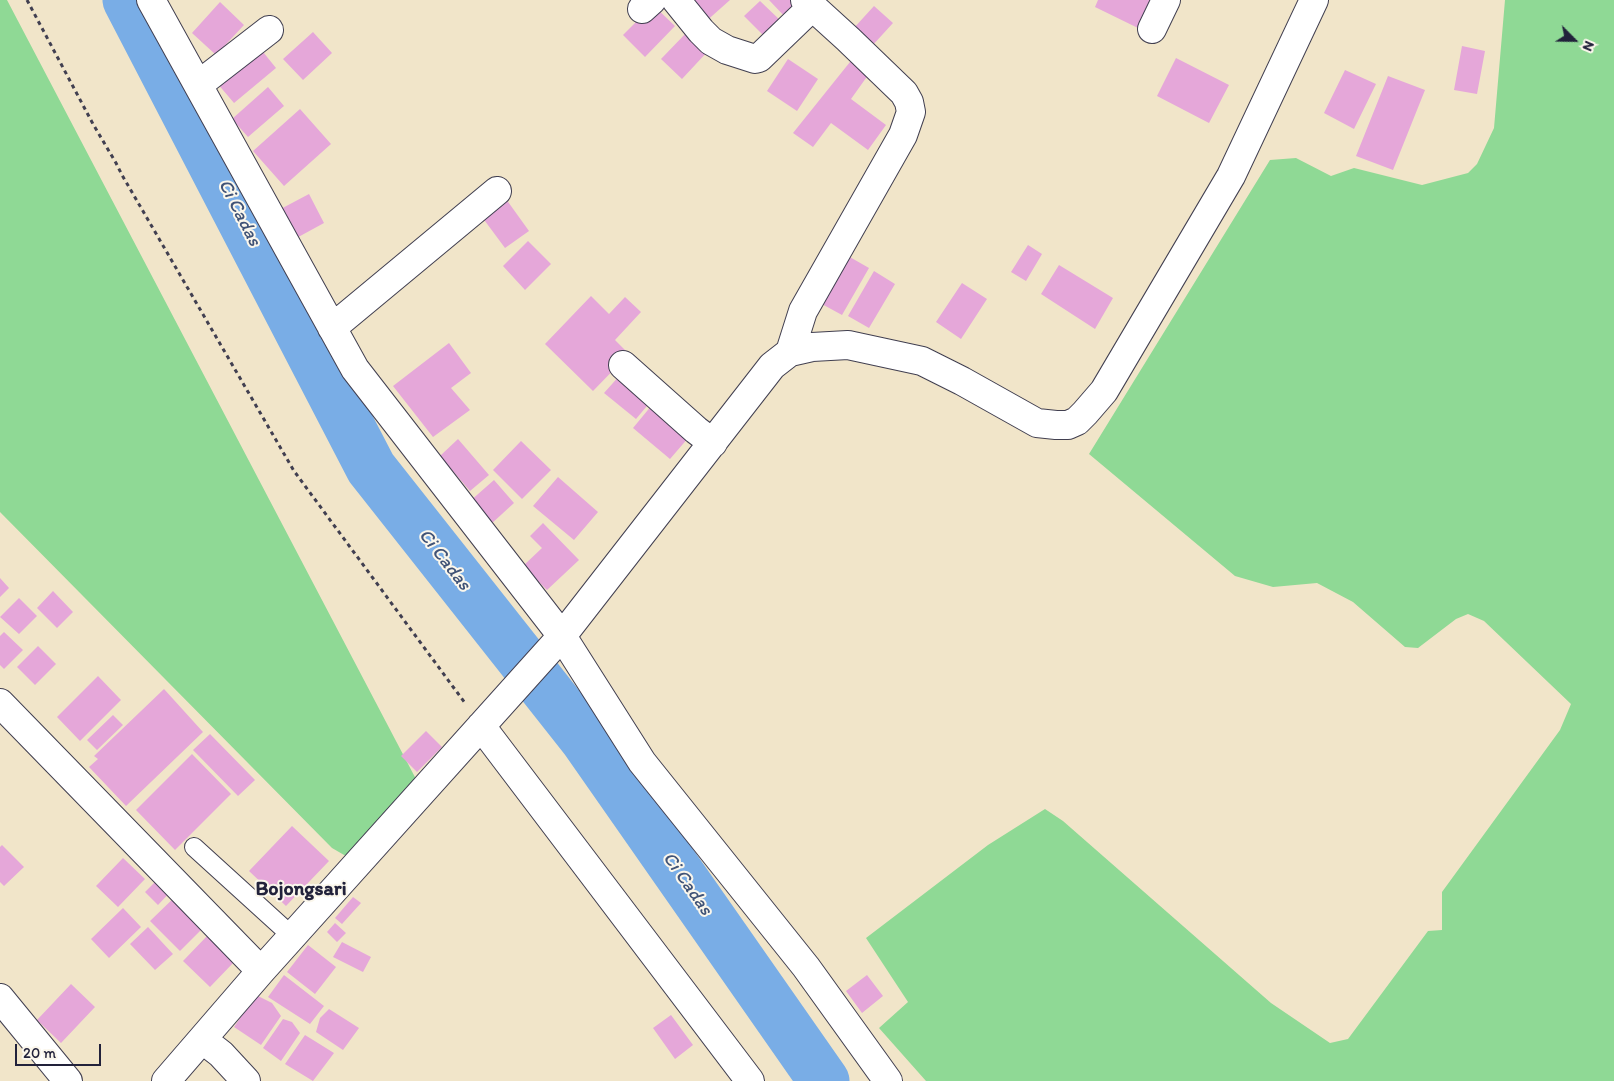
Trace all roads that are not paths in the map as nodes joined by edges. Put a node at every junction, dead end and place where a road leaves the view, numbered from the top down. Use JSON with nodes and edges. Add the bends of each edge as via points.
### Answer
{"nodes":[{"id":1,"x":151,"y":0,"type":"edge"},
{"id":2,"x":676,"y":0,"type":"edge"},
{"id":3,"x":1166,"y":0,"type":"edge"},
{"id":4,"x":1314,"y":0,"type":"edge"},
{"id":5,"x":808,"y":3,"type":"edge"},
{"id":6,"x":269,"y":30,"type":"dead end"},
{"id":7,"x":1152,"y":30,"type":"dead end"},
{"id":8,"x":198,"y":85,"type":"junction"},
{"id":9,"x":497,"y":192,"type":"dead end"},
{"id":10,"x":332,"y":328,"type":"junction"},
{"id":11,"x":790,"y":352,"type":"junction"},
{"id":12,"x":623,"y":365,"type":"dead end"},
{"id":13,"x":713,"y":444,"type":"junction"},
{"id":14,"x":556,"y":643,"type":"junction"},
{"id":15,"x":0,"y":703,"type":"edge"},
{"id":16,"x":485,"y":721,"type":"junction"},
{"id":17,"x":194,"y":847,"type":"dead end"},
{"id":18,"x":293,"y":937,"type":"junction"},
{"id":19,"x":261,"y":971,"type":"junction"},
{"id":20,"x":0,"y":998,"type":"edge"},
{"id":21,"x":203,"y":1040,"type":"junction"},
{"id":22,"x":68,"y":1081,"type":"edge"},
{"id":23,"x":166,"y":1081,"type":"edge"},
{"id":24,"x":246,"y":1081,"type":"edge"},
{"id":25,"x":750,"y":1081,"type":"edge"},
{"id":26,"x":888,"y":1081,"type":"edge"}],
"edges":[{"from":1,"to":8,"type":"street"},
{"from":2,"to":5,"type":"street","via":[[711,41],[756,59]]},
{"from":3,"to":7,"type":"street"},
{"from":4,"to":11,"type":"street","via":[[1231,176],[1104,391],[1076,421],[1056,425],[1037,423],[922,360],[848,346]]},
{"from":5,"to":11,"type":"street","via":[[904,93],[910,102],[910,112],[903,135],[803,311]]},
{"from":6,"to":8,"type":"street"},
{"from":8,"to":10,"type":"street"},
{"from":9,"to":10,"type":"street"},
{"from":10,"to":14,"type":"street","via":[[355,369]]},
{"from":11,"to":13,"type":"street","via":[[772,366]]},
{"from":12,"to":13,"type":"street"},
{"from":13,"to":14,"type":"street"},
{"from":14,"to":16,"type":"street"},
{"from":14,"to":26,"type":"street","via":[[642,762],[806,967]]},
{"from":15,"to":19,"type":"street"},
{"from":16,"to":18,"type":"street"},
{"from":16,"to":25,"type":"street"},
{"from":17,"to":18,"type":"lane"},
{"from":18,"to":19,"type":"street"},
{"from":19,"to":21,"type":"street"},
{"from":20,"to":22,"type":"street"},
{"from":21,"to":23,"type":"street"},
{"from":21,"to":24,"type":"street"}]}
